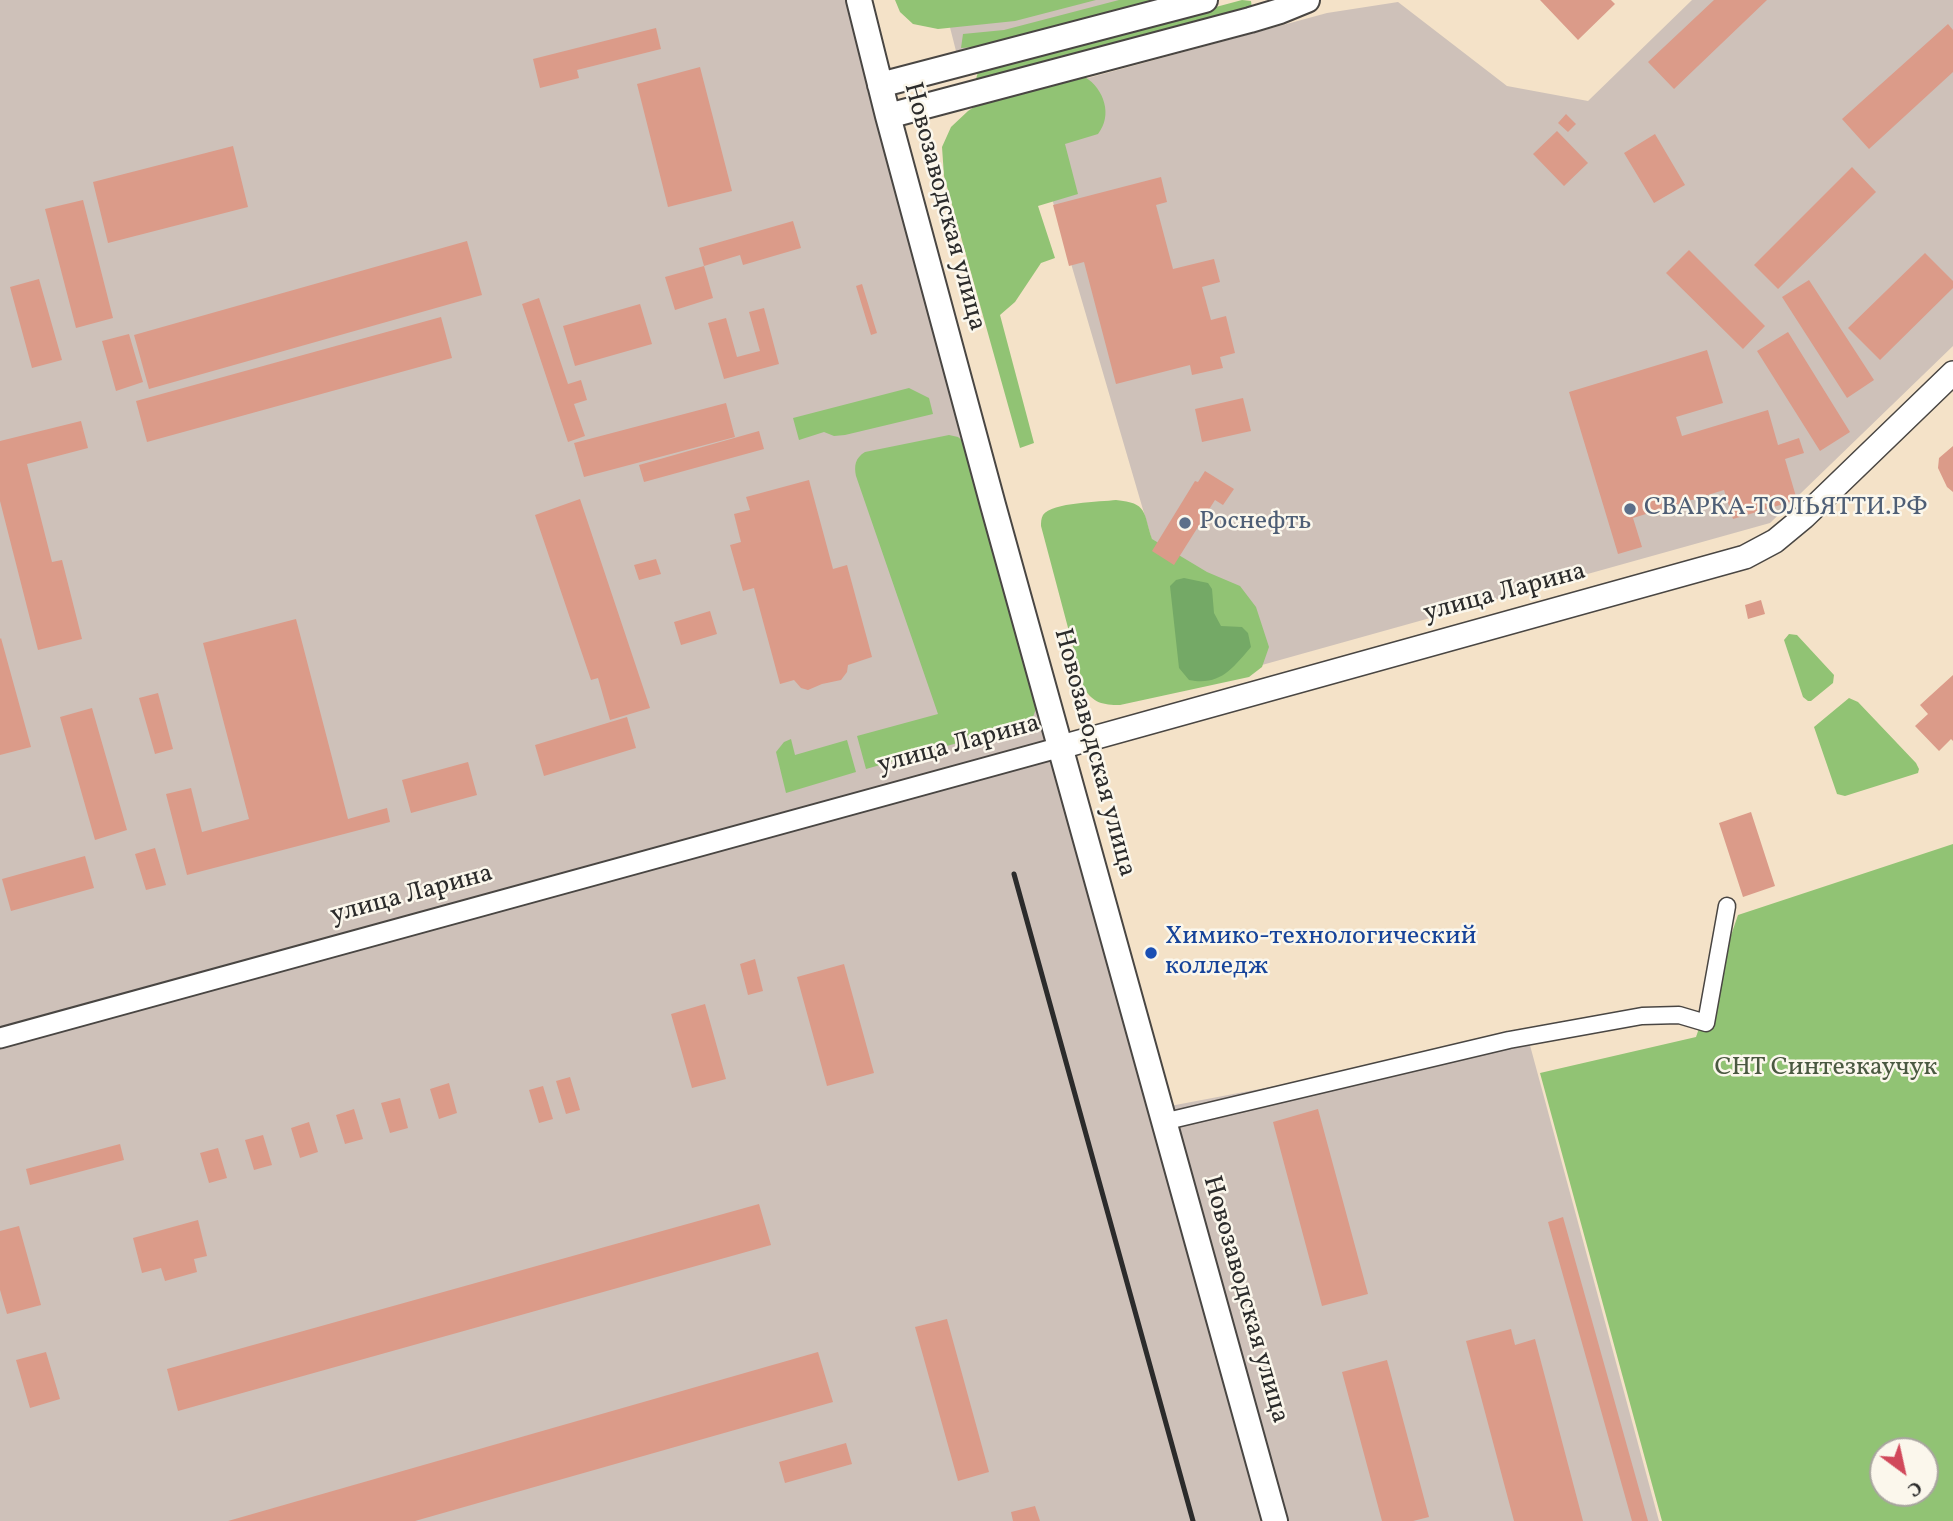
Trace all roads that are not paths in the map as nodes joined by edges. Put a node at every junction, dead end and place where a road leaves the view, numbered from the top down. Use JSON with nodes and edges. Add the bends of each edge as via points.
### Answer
{"nodes":[{"id":1,"x":859,"y":0,"type":"edge"},
{"id":2,"x":1205,"y":0,"type":"edge"},
{"id":3,"x":1307,"y":0,"type":"edge"},
{"id":4,"x":972,"y":61,"type":"junction"},
{"id":5,"x":880,"y":85,"type":"junction"},
{"id":6,"x":977,"y":92,"type":"junction"},
{"id":7,"x":888,"y":116,"type":"junction"},
{"id":8,"x":1953,"y":373,"type":"edge"},
{"id":9,"x":1061,"y":747,"type":"junction"},
{"id":10,"x":1727,"y":905,"type":"dead end"},
{"id":11,"x":0,"y":1038,"type":"edge"},
{"id":12,"x":1163,"y":1122,"type":"junction"},
{"id":13,"x":1275,"y":1521,"type":"edge"}],
"edges":[{"from":1,"to":5,"type":"main road","name":"Новозаводская улица"},
{"from":2,"to":4,"type":"main road"},
{"from":3,"to":6,"type":"main road","via":[[1250,20]]},
{"from":4,"to":5,"type":"main road"},
{"from":4,"to":6,"type":"main road","via":[[963,69],[961,84]]},
{"from":5,"to":7,"type":"main road","name":"Новозаводская улица"},
{"from":6,"to":7,"type":"main road"},
{"from":7,"to":9,"type":"main road","name":"Новозаводская улица"},
{"from":8,"to":9,"type":"main road","name":"улица Ларина","via":[[1804,517],[1753,553]]},
{"from":9,"to":11,"type":"street","name":"улица Ларина"},
{"from":9,"to":12,"type":"main road","name":"Новозаводская улица"},
{"from":10,"to":12,"type":"street","via":[[1706,1023],[1679,1015],[1642,1016],[1522,1038]]},
{"from":12,"to":13,"type":"main road","name":"Новозаводская улица"}]}
